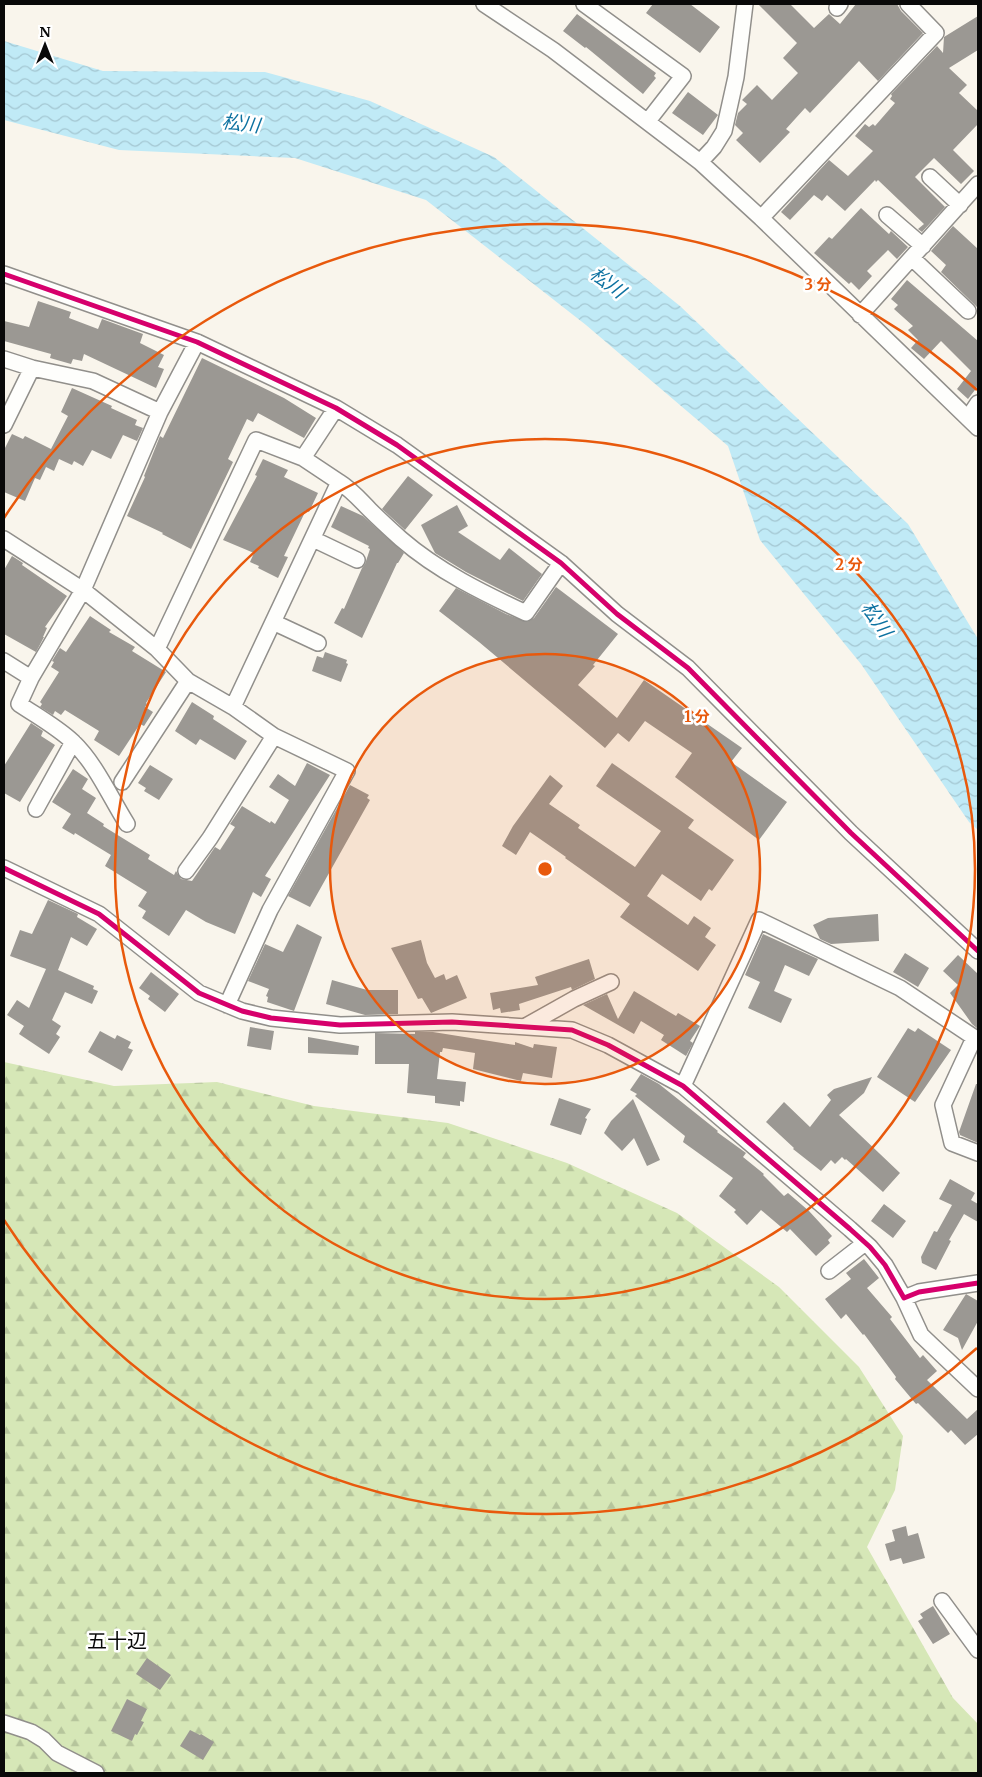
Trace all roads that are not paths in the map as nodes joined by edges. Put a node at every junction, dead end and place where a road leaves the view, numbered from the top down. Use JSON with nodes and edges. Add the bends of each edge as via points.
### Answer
{"nodes":[{"id":1,"x":484,"y":4,"type":"edge"},
{"id":2,"x":584,"y":4,"type":"edge"},
{"id":3,"x":745,"y":4,"type":"edge"},
{"id":4,"x":908,"y":4,"type":"edge"},
{"id":5,"x":648,"y":121,"type":"junction"},
{"id":6,"x":700,"y":162,"type":"junction"},
{"id":7,"x":930,"y":177,"type":"dead end"},
{"id":8,"x":978,"y":184,"type":"edge"},
{"id":9,"x":960,"y":205,"type":"junction"},
{"id":10,"x":887,"y":215,"type":"dead end"},
{"id":11,"x":761,"y":218,"type":"junction"},
{"id":12,"x":922,"y":246,"type":"junction"},
{"id":13,"x":912,"y":258,"type":"junction"},
{"id":14,"x":4,"y":274,"type":"edge"},
{"id":15,"x":968,"y":311,"type":"dead end"},
{"id":16,"x":860,"y":315,"type":"junction"},
{"id":17,"x":197,"y":342,"type":"junction"},
{"id":18,"x":4,"y":359,"type":"edge"},
{"id":19,"x":32,"y":368,"type":"junction"},
{"id":20,"x":978,"y":403,"type":"edge"},
{"id":21,"x":336,"y":408,"type":"junction"},
{"id":22,"x":160,"y":412,"type":"junction"},
{"id":23,"x":973,"y":423,"type":"edge"},
{"id":24,"x":4,"y":425,"type":"edge"},
{"id":25,"x":303,"y":458,"type":"junction"},
{"id":26,"x":339,"y":482,"type":"junction"},
{"id":27,"x":4,"y":539,"type":"edge"},
{"id":28,"x":312,"y":539,"type":"junction"},
{"id":29,"x":357,"y":560,"type":"dead end"},
{"id":30,"x":561,"y":564,"type":"junction"},
{"id":31,"x":83,"y":590,"type":"junction"},
{"id":32,"x":273,"y":622,"type":"junction"},
{"id":33,"x":318,"y":643,"type":"dead end"},
{"id":34,"x":157,"y":649,"type":"junction"},
{"id":35,"x":4,"y":662,"type":"edge"},
{"id":36,"x":31,"y":678,"type":"junction"},
{"id":37,"x":188,"y":681,"type":"junction"},
{"id":38,"x":233,"y":707,"type":"junction"},
{"id":39,"x":274,"y":736,"type":"junction"},
{"id":40,"x":73,"y":742,"type":"junction"},
{"id":41,"x":122,"y":782,"type":"dead end"},
{"id":42,"x":36,"y":809,"type":"dead end"},
{"id":43,"x":127,"y":824,"type":"dead end"},
{"id":44,"x":4,"y":868,"type":"edge"},
{"id":45,"x":186,"y":871,"type":"dead end"},
{"id":46,"x":978,"y":951,"type":"edge"},
{"id":47,"x":611,"y":982,"type":"dead end"},
{"id":48,"x":227,"y":1004,"type":"junction"},
{"id":49,"x":526,"y":1026,"type":"junction"},
{"id":50,"x":976,"y":1039,"type":"edge"},
{"id":51,"x":683,"y":1086,"type":"junction"},
{"id":52,"x":978,"y":1153,"type":"edge"},
{"id":53,"x":865,"y":1243,"type":"junction"},
{"id":54,"x":829,"y":1271,"type":"dead end"},
{"id":55,"x":978,"y":1283,"type":"edge"},
{"id":56,"x":904,"y":1298,"type":"junction"},
{"id":57,"x":978,"y":1389,"type":"edge"},
{"id":58,"x":942,"y":1602,"type":"dead end"},
{"id":59,"x":978,"y":1650,"type":"edge"},
{"id":60,"x":4,"y":1723,"type":"edge"},
{"id":61,"x":96,"y":1773,"type":"edge"}],
"edges":[{"from":1,"to":5,"type":"street","via":[[554,50]]},
{"from":2,"to":5,"type":"street","via":[[683,76]]},
{"from":3,"to":6,"type":"street","via":[[736,77],[724,131]]},
{"from":4,"to":11,"type":"street","via":[[936,32]]},
{"from":5,"to":6,"type":"street"},
{"from":6,"to":11,"type":"street"},
{"from":7,"to":9,"type":"street"},
{"from":8,"to":9,"type":"street"},
{"from":9,"to":12,"type":"street"},
{"from":10,"to":12,"type":"street"},
{"from":11,"to":16,"type":"street"},
{"from":12,"to":13,"type":"street"},
{"from":13,"to":15,"type":"street"},
{"from":13,"to":16,"type":"street"},
{"from":14,"to":17,"type":"street"},
{"from":16,"to":23,"type":"street"},
{"from":17,"to":21,"type":"street"},
{"from":17,"to":22,"type":"street"},
{"from":18,"to":19,"type":"street"},
{"from":19,"to":22,"type":"street","via":[[93,381]]},
{"from":19,"to":24,"type":"street"},
{"from":20,"to":23,"type":"street"},
{"from":21,"to":25,"type":"street"},
{"from":21,"to":30,"type":"street","via":[[397,445]]},
{"from":22,"to":31,"type":"street"},
{"from":25,"to":26,"type":"street"},
{"from":25,"to":34,"type":"street","via":[[256,440]]},
{"from":26,"to":28,"type":"street"},
{"from":26,"to":30,"type":"street","via":[[350,488],[402,540],[430,562],[526,613]]},
{"from":27,"to":31,"type":"street"},
{"from":28,"to":29,"type":"street"},
{"from":28,"to":32,"type":"street"},
{"from":30,"to":46,"type":"street","via":[[617,614],[688,668],[851,833]]},
{"from":31,"to":34,"type":"street"},
{"from":31,"to":36,"type":"street"},
{"from":32,"to":33,"type":"street"},
{"from":32,"to":38,"type":"street"},
{"from":34,"to":37,"type":"street"},
{"from":35,"to":36,"type":"street"},
{"from":36,"to":40,"type":"street","via":[[19,704]]},
{"from":37,"to":38,"type":"street"},
{"from":37,"to":41,"type":"street"},
{"from":38,"to":39,"type":"street"},
{"from":39,"to":45,"type":"street"},
{"from":39,"to":48,"type":"street","via":[[347,771],[270,910]]},
{"from":40,"to":42,"type":"street"},
{"from":40,"to":43,"type":"street","via":[[92,765]]},
{"from":44,"to":48,"type":"street","via":[[99,914],[199,993]]},
{"from":47,"to":49,"type":"street"},
{"from":48,"to":49,"type":"street","via":[[271,1018],[340,1024],[452,1022]]},
{"from":49,"to":51,"type":"street","via":[[572,1030],[608,1045]]},
{"from":50,"to":51,"type":"street","via":[[900,988],[759,920]]},
{"from":50,"to":52,"type":"street","via":[[943,1104],[952,1143]]},
{"from":51,"to":53,"type":"street"},
{"from":53,"to":54,"type":"street"},
{"from":53,"to":56,"type":"street","via":[[885,1265]]},
{"from":55,"to":56,"type":"street","via":[[919,1292]]},
{"from":56,"to":57,"type":"street","via":[[921,1335]]},
{"from":58,"to":59,"type":"street"},
{"from":60,"to":61,"type":"street","via":[[31,1732],[57,1753]]}]}
